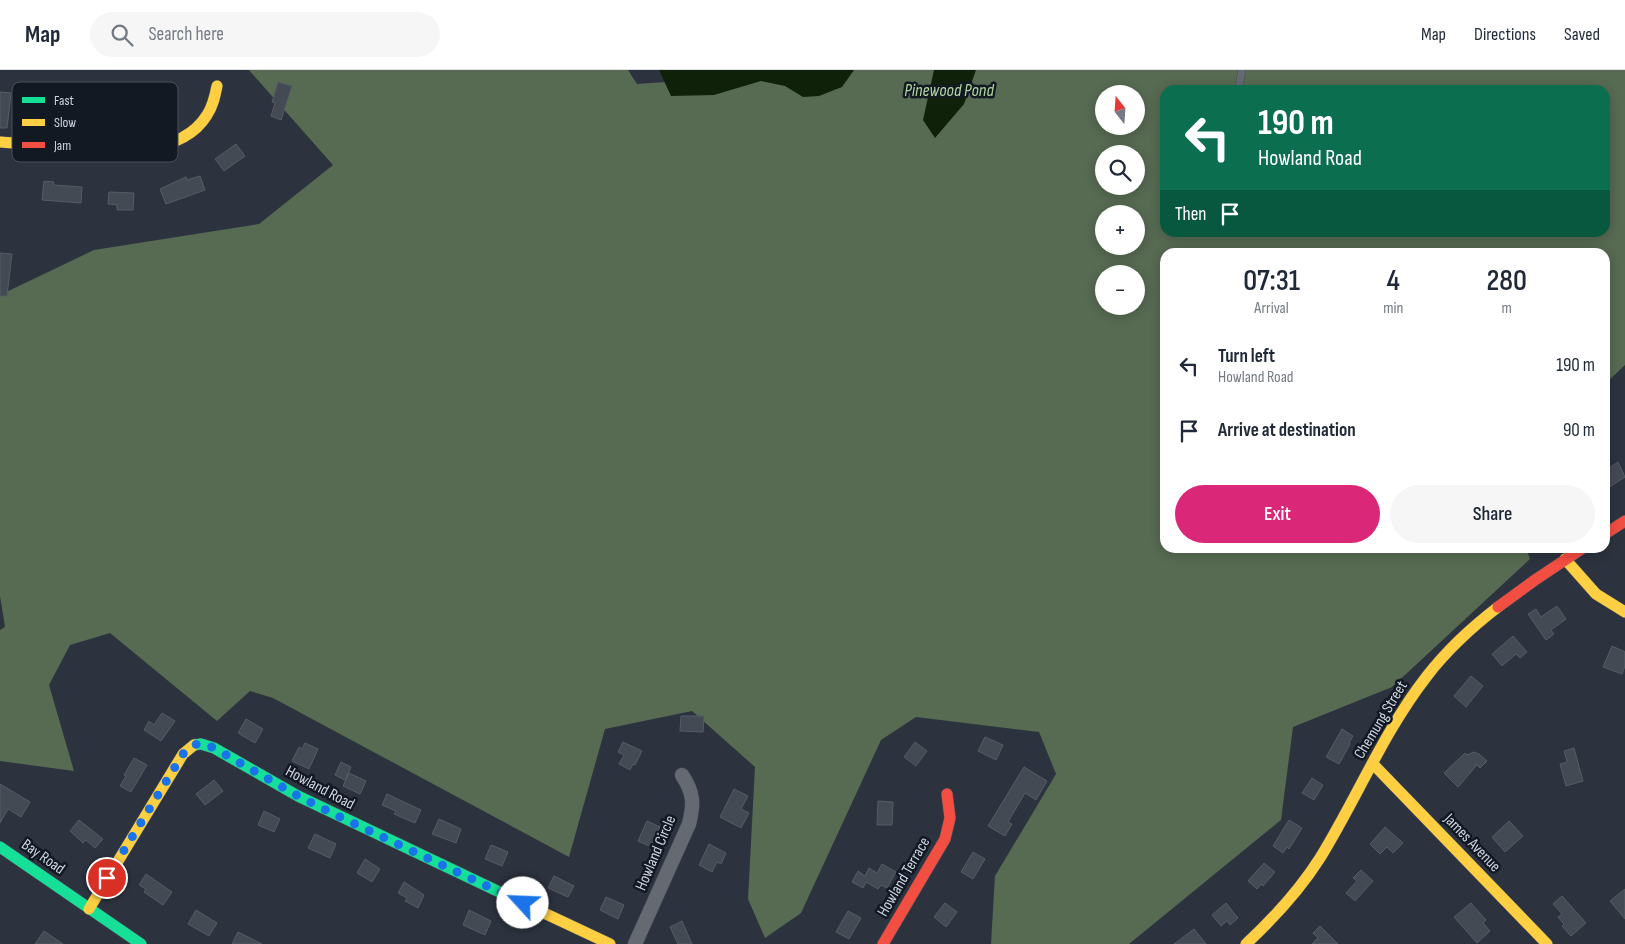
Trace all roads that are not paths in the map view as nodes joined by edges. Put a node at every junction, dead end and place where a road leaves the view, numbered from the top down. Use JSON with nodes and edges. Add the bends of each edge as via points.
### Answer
{"nodes":[{"id":1,"x":1242,"y":70,"type":"edge"},
{"id":2,"x":1239,"y":85,"type":"edge"},
{"id":3,"x":217,"y":86,"type":"dead end"},
{"id":4,"x":178,"y":138,"type":"edge"},
{"id":5,"x":1625,"y":521,"type":"edge"},
{"id":6,"x":1610,"y":531,"type":"edge"},
{"id":7,"x":1575,"y":553,"type":"edge"},
{"id":8,"x":1565,"y":559,"type":"junction"},
{"id":9,"x":1625,"y":612,"type":"edge"},
{"id":10,"x":1373,"y":764,"type":"junction"},
{"id":11,"x":682,"y":775,"type":"dead end"},
{"id":12,"x":947,"y":794,"type":"dead end"},
{"id":13,"x":0,"y":847,"type":"edge"},
{"id":14,"x":88,"y":909,"type":"junction"},
{"id":15,"x":141,"y":944,"type":"edge"},
{"id":16,"x":610,"y":944,"type":"edge"},
{"id":17,"x":635,"y":944,"type":"edge"},
{"id":18,"x":883,"y":944,"type":"edge"},
{"id":19,"x":1246,"y":944,"type":"edge"},
{"id":20,"x":1547,"y":944,"type":"edge"}],
"edges":[{"from":1,"to":2,"type":"lane"},
{"from":3,"to":4,"type":"street","via":[[212,106],[200,124]]},
{"from":5,"to":6,"type":"street"},
{"from":7,"to":8,"type":"street","name":"Chemung Street"},
{"from":8,"to":9,"type":"street","via":[[1596,594]]},
{"from":8,"to":10,"type":"street","name":"Chemung Street","via":[[1485,617],[1447,653],[1411,698]]},
{"from":10,"to":19,"type":"street","name":"Chemung Street","via":[[1328,845],[1298,890],[1268,926]]},
{"from":10,"to":20,"type":"street","name":"James Avenue"},
{"from":11,"to":17,"type":"street","name":"Howland Circle","via":[[692,798],[689,824]]},
{"from":12,"to":18,"type":"street","name":"Howland Terrace","via":[[950,818],[945,838]]},
{"from":13,"to":14,"type":"street","name":"Bay Road"},
{"from":14,"to":15,"type":"street","name":"Bay Road"},
{"from":14,"to":16,"type":"street","name":"Howland Road","via":[[183,754],[189,746],[197,744],[214,748],[340,817]]}]}
